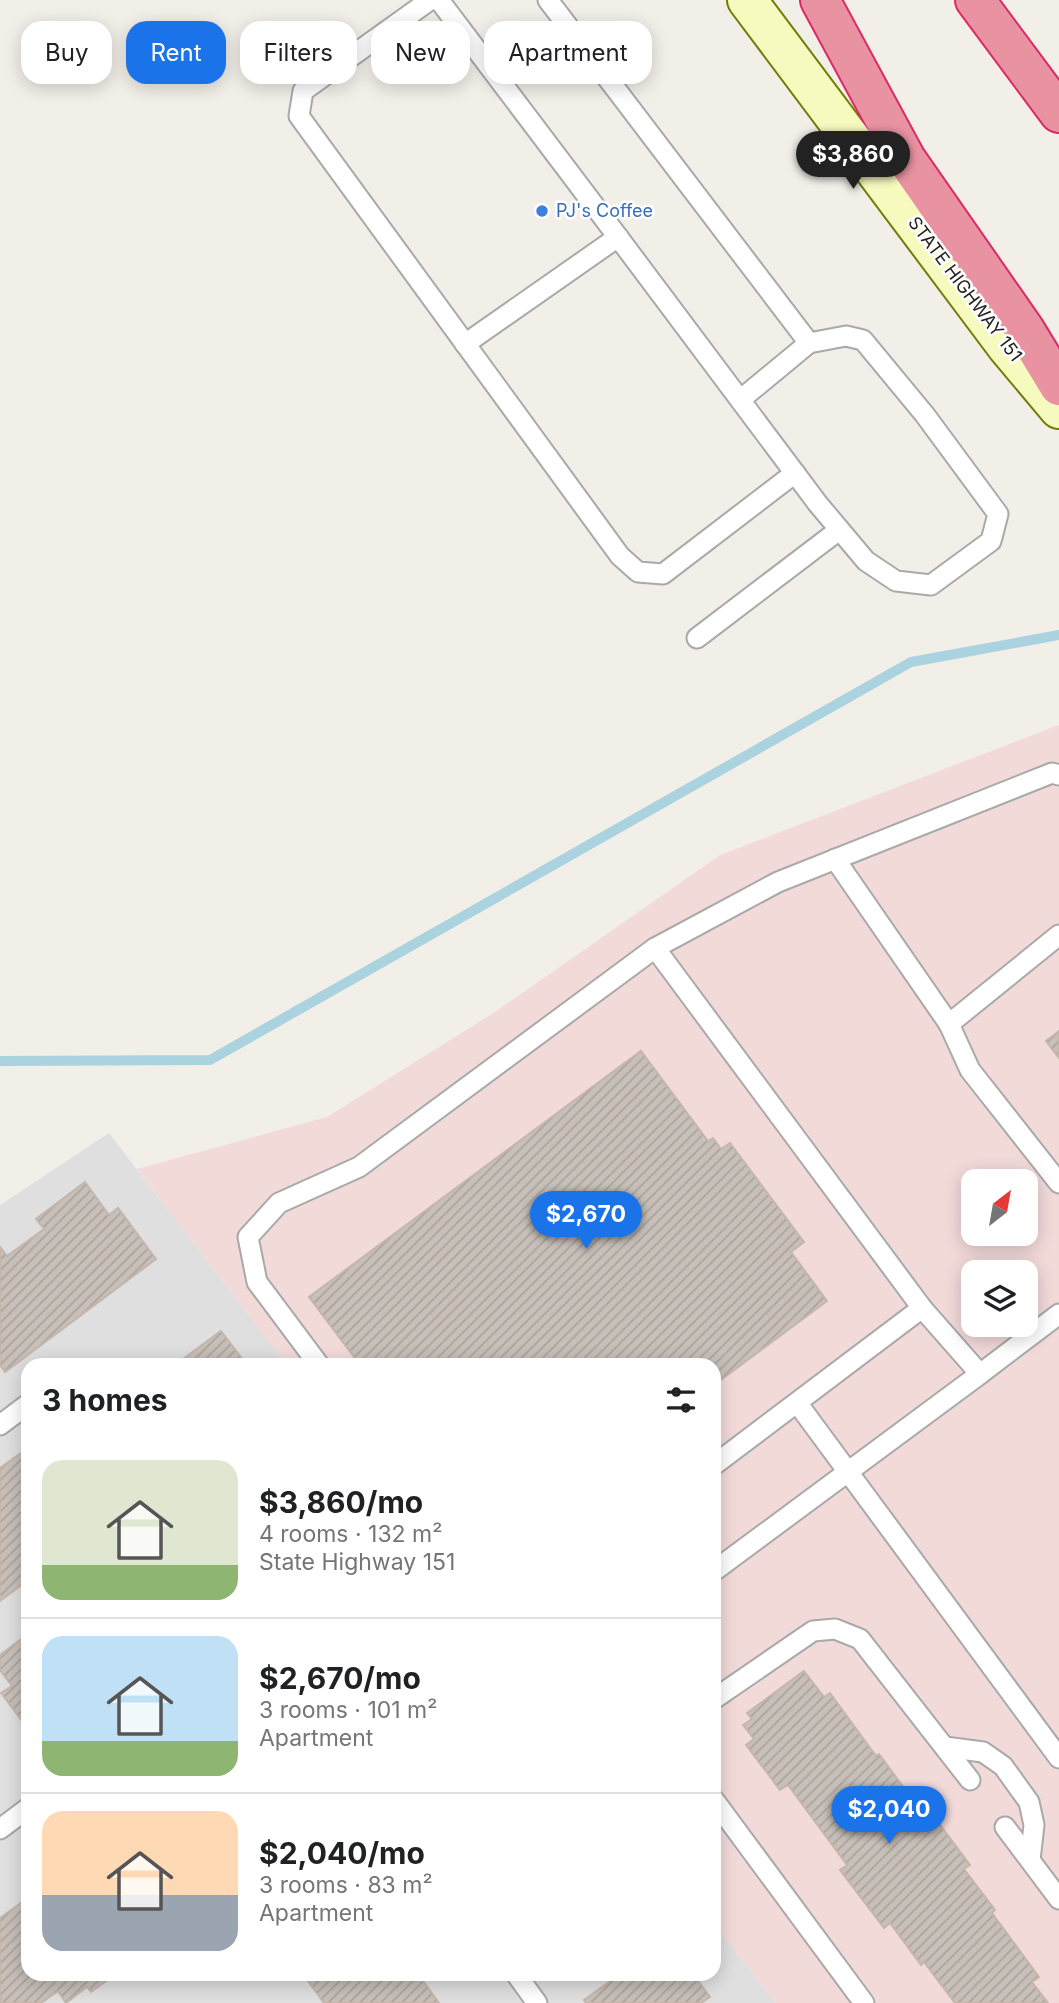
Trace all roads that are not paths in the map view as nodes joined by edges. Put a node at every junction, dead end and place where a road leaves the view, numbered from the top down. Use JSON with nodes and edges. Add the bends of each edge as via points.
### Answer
{"nodes":[{"id":1,"x":430,"y":0,"type":"edge"},
{"id":2,"x":439,"y":0,"type":"edge"},
{"id":3,"x":548,"y":0,"type":"edge"},
{"id":4,"x":747,"y":0,"type":"edge"},
{"id":5,"x":820,"y":0,"type":"edge"},
{"id":6,"x":975,"y":0,"type":"edge"},
{"id":7,"x":1059,"y":113,"type":"edge"},
{"id":8,"x":618,"y":237,"type":"junction"},
{"id":9,"x":809,"y":343,"type":"junction"},
{"id":10,"x":465,"y":344,"type":"junction"},
{"id":11,"x":1059,"y":386,"type":"edge"},
{"id":12,"x":740,"y":400,"type":"junction"},
{"id":13,"x":1059,"y":409,"type":"edge"},
{"id":14,"x":795,"y":473,"type":"junction"},
{"id":15,"x":839,"y":530,"type":"junction"},
{"id":16,"x":697,"y":638,"type":"dead end"},
{"id":17,"x":1059,"y":775,"type":"edge"},
{"id":18,"x":835,"y":859,"type":"junction"},
{"id":19,"x":1059,"y":935,"type":"edge"},
{"id":20,"x":655,"y":948,"type":"junction"},
{"id":21,"x":948,"y":1024,"type":"junction"},
{"id":22,"x":1059,"y":1183,"type":"edge"},
{"id":23,"x":922,"y":1308,"type":"junction"},
{"id":24,"x":1059,"y":1314,"type":"edge"},
{"id":25,"x":314,"y":1358,"type":"edge"},
{"id":26,"x":980,"y":1374,"type":"junction"},
{"id":27,"x":798,"y":1405,"type":"junction"},
{"id":28,"x":21,"y":1409,"type":"edge"},
{"id":29,"x":0,"y":1425,"type":"edge"},
{"id":30,"x":721,"y":1460,"type":"edge"},
{"id":31,"x":848,"y":1472,"type":"junction"},
{"id":32,"x":721,"y":1566,"type":"edge"},
{"id":33,"x":721,"y":1694,"type":"edge"},
{"id":34,"x":945,"y":1747,"type":"junction"},
{"id":35,"x":1059,"y":1758,"type":"edge"},
{"id":36,"x":970,"y":1780,"type":"dead end"},
{"id":37,"x":721,"y":1809,"type":"edge"},
{"id":38,"x":21,"y":1813,"type":"edge"},
{"id":39,"x":1005,"y":1827,"type":"dead end"},
{"id":40,"x":0,"y":1829,"type":"edge"},
{"id":41,"x":1030,"y":1860,"type":"junction"},
{"id":42,"x":1059,"y":1899,"type":"edge"},
{"id":43,"x":521,"y":1981,"type":"edge"},
{"id":44,"x":537,"y":2003,"type":"edge"},
{"id":45,"x":864,"y":2003,"type":"edge"}],
"edges":[{"from":1,"to":10,"type":"lane","via":[[303,91],[299,116]]},
{"from":2,"to":8,"type":"lane"},
{"from":3,"to":9,"type":"lane"},
{"from":4,"to":13,"type":"main road","name":"STATE HIGHWAY 151","via":[[1007,347]]},
{"from":5,"to":11,"type":"highway","via":[[906,159]]},
{"from":6,"to":7,"type":"highway"},
{"from":8,"to":10,"type":"lane"},
{"from":8,"to":12,"type":"lane"},
{"from":9,"to":12,"type":"lane"},
{"from":9,"to":15,"type":"lane","via":[[846,337],[863,340],[998,514],[991,541],[931,585],[896,581],[866,561]]},
{"from":10,"to":14,"type":"lane","via":[[620,556],[638,572],[663,573]]},
{"from":12,"to":14,"type":"lane"},
{"from":14,"to":15,"type":"lane"},
{"from":15,"to":16,"type":"lane"},
{"from":17,"to":18,"type":"lane"},
{"from":18,"to":20,"type":"lane","via":[[778,882]]},
{"from":18,"to":21,"type":"lane"},
{"from":19,"to":21,"type":"lane"},
{"from":20,"to":23,"type":"lane"},
{"from":20,"to":25,"type":"lane","via":[[359,1167],[279,1203],[248,1237],[257,1282]]},
{"from":21,"to":22,"type":"lane","via":[[970,1070]]},
{"from":23,"to":26,"type":"lane"},
{"from":23,"to":27,"type":"lane"},
{"from":24,"to":26,"type":"lane"},
{"from":26,"to":31,"type":"lane"},
{"from":27,"to":30,"type":"lane"},
{"from":27,"to":31,"type":"lane"},
{"from":28,"to":29,"type":"lane"},
{"from":31,"to":32,"type":"lane"},
{"from":31,"to":35,"type":"lane"},
{"from":33,"to":34,"type":"lane","via":[[813,1631],[835,1629],[860,1639]]},
{"from":34,"to":36,"type":"lane"},
{"from":34,"to":41,"type":"lane","via":[[982,1752],[1003,1766],[1030,1802],[1034,1825]]},
{"from":37,"to":45,"type":"lane"},
{"from":38,"to":40,"type":"lane"},
{"from":39,"to":41,"type":"lane"},
{"from":41,"to":42,"type":"lane"},
{"from":43,"to":44,"type":"lane"}]}
